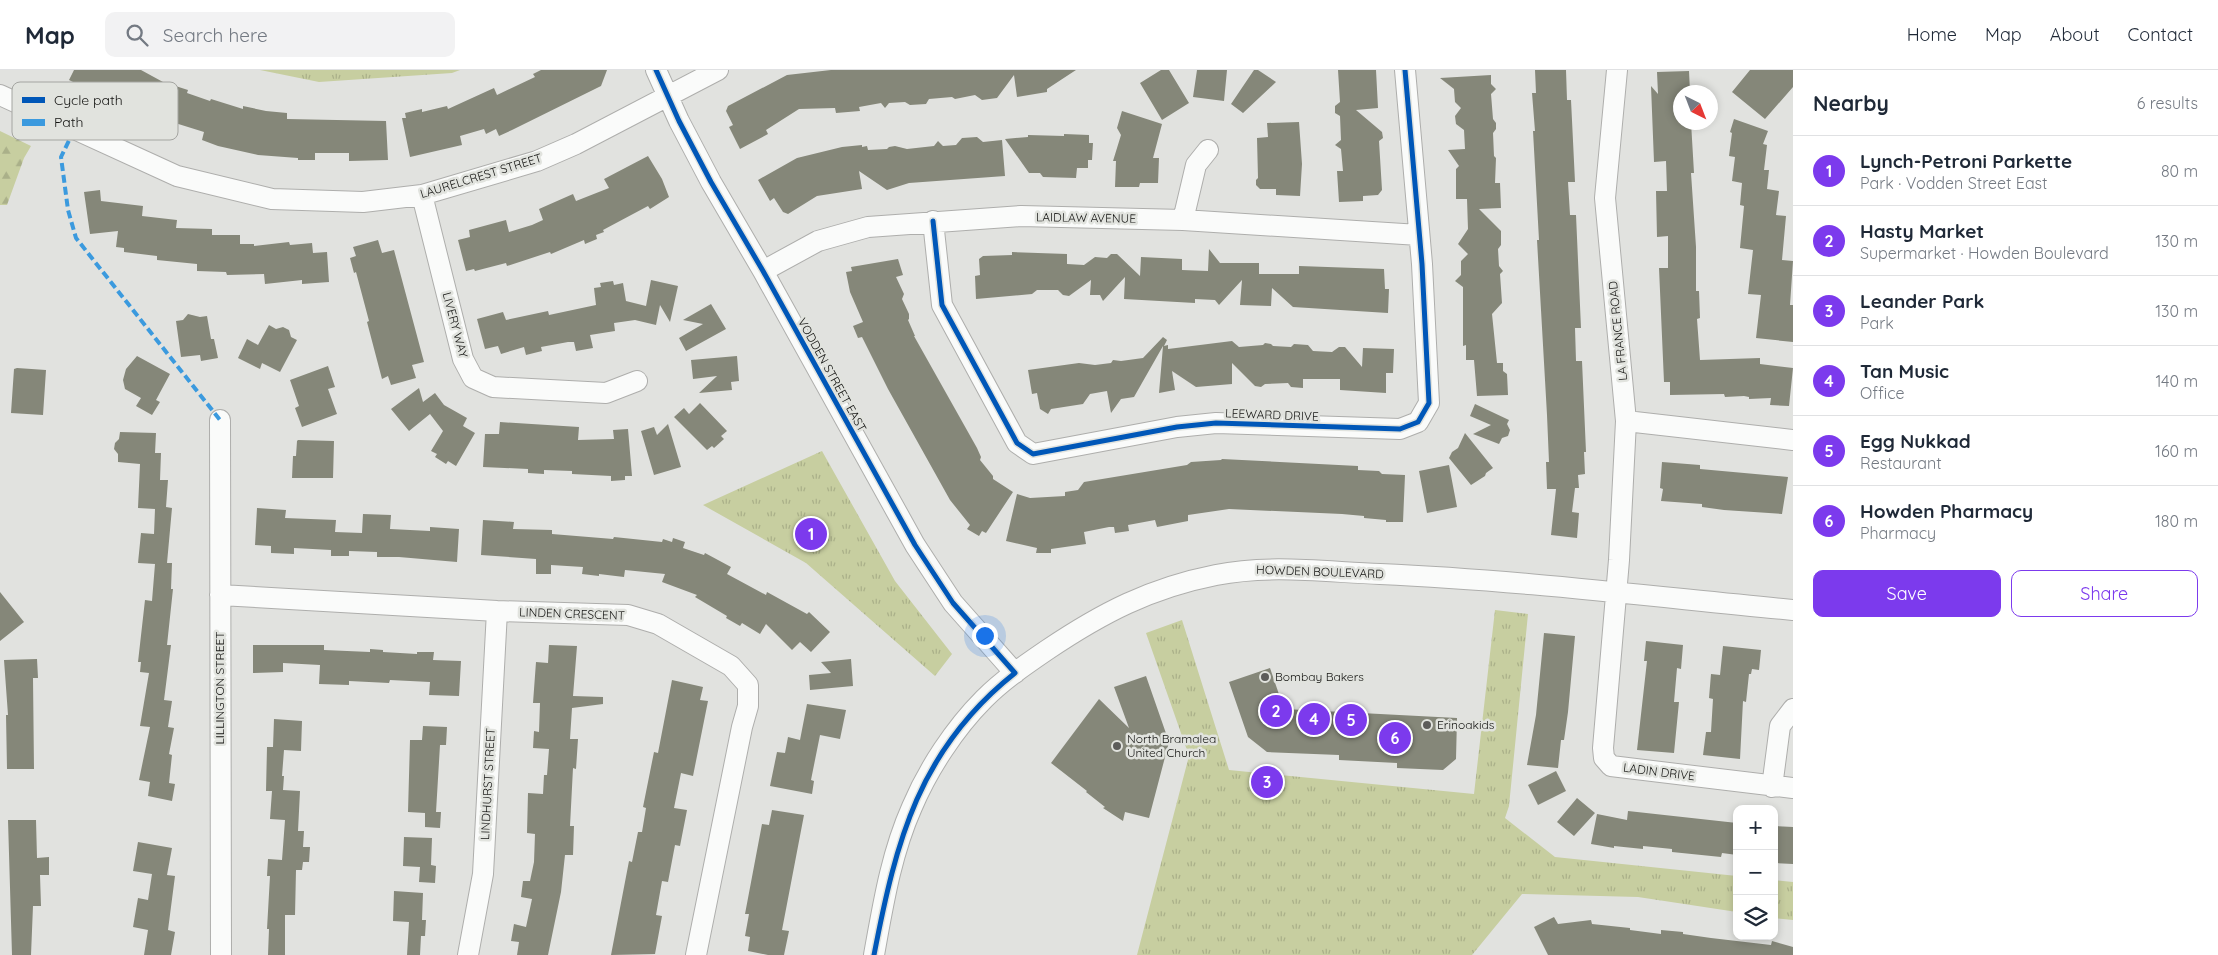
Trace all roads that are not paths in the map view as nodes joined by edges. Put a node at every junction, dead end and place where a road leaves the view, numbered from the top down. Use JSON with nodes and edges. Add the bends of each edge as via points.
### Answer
{"nodes":[{"id":1,"x":656,"y":70,"type":"edge"},
{"id":2,"x":718,"y":70,"type":"edge"},
{"id":3,"x":1405,"y":70,"type":"edge"},
{"id":4,"x":1617,"y":70,"type":"edge"},
{"id":5,"x":0,"y":95,"type":"edge"},
{"id":6,"x":668,"y":96,"type":"junction"},
{"id":7,"x":12,"y":100,"type":"edge"},
{"id":8,"x":98,"y":140,"type":"edge"},
{"id":9,"x":1208,"y":150,"type":"dead end"},
{"id":10,"x":422,"y":195,"type":"junction"},
{"id":11,"x":1184,"y":220,"type":"junction"},
{"id":12,"x":934,"y":221,"type":"junction"},
{"id":13,"x":1419,"y":235,"type":"junction"},
{"id":14,"x":763,"y":271,"type":"junction"},
{"id":15,"x":637,"y":381,"type":"dead end"},
{"id":16,"x":220,"y":420,"type":"dead end"},
{"id":17,"x":1626,"y":421,"type":"junction"},
{"id":18,"x":1793,"y":440,"type":"edge"},
{"id":19,"x":1616,"y":593,"type":"junction"},
{"id":20,"x":220,"y":595,"type":"junction"},
{"id":21,"x":1793,"y":610,"type":"edge"},
{"id":22,"x":497,"y":611,"type":"junction"},
{"id":23,"x":1015,"y":673,"type":"junction"},
{"id":24,"x":1793,"y":709,"type":"edge"},
{"id":25,"x":1772,"y":787,"type":"junction"},
{"id":26,"x":1793,"y":788,"type":"edge"},
{"id":27,"x":221,"y":955,"type":"edge"},
{"id":28,"x":468,"y":955,"type":"edge"},
{"id":29,"x":696,"y":955,"type":"edge"},
{"id":30,"x":874,"y":955,"type":"edge"}],
"edges":[{"from":1,"to":6,"type":"street","name":"VODDEN STREET EAST"},
{"from":2,"to":6,"type":"street"},
{"from":3,"to":13,"type":"street","name":"LEEWARD DRIVE"},
{"from":4,"to":17,"type":"street","name":"LA FRANCE ROAD","via":[[1605,198]]},
{"from":5,"to":7,"type":"street","name":"LAURELCREST STREET"},
{"from":6,"to":10,"type":"street","name":"LAURELCREST STREET","via":[[537,161]]},
{"from":6,"to":14,"type":"street","name":"VODDEN STREET EAST","via":[[711,182]]},
{"from":8,"to":10,"type":"street","name":"LAURELCREST STREET","via":[[177,176],[272,199],[363,202]]},
{"from":9,"to":11,"type":"street","via":[[1196,165]]},
{"from":10,"to":15,"type":"street","name":"LIVERY WAY","via":[[463,359],[473,378],[493,387],[606,392]]},
{"from":11,"to":12,"type":"street","name":"LAIDLAW AVENUE","via":[[1021,216]]},
{"from":11,"to":13,"type":"street","name":"LAIDLAW AVENUE"},
{"from":12,"to":13,"type":"street","name":"LEEWARD DRIVE","via":[[942,305],[1017,443],[1033,454],[1177,427],[1216,423],[1400,430],[1418,422],[1429,403]]},
{"from":12,"to":14,"type":"street","name":"LAIDLAW AVENUE","via":[[868,227],[818,241]]},
{"from":14,"to":23,"type":"street","name":"VODDEN STREET EAST","via":[[935,578]]},
{"from":16,"to":20,"type":"street","name":"LILLINGTON STREET"},
{"from":17,"to":18,"type":"street"},
{"from":17,"to":19,"type":"street","name":"LA FRANCE ROAD"},
{"from":19,"to":21,"type":"street","name":"HOWDEN BOULEVARD"},
{"from":19,"to":23,"type":"street","name":"HOWDEN BOULEVARD","via":[[1376,574],[1260,569],[1217,574],[1165,588],[1121,605],[1089,622]]},
{"from":19,"to":25,"type":"street","name":"LADIN DRIVE","via":[[1604,758],[1611,766]]},
{"from":20,"to":22,"type":"street","name":"LINDEN CRESCENT"},
{"from":20,"to":27,"type":"street","name":"LILLINGTON STREET"},
{"from":22,"to":28,"type":"street","name":"LINDHURST STREET","via":[[484,874]]},
{"from":22,"to":29,"type":"street","name":"LINDEN CRESCENT","via":[[628,615],[658,624],[732,666],[748,685],[748,706]]},
{"from":23,"to":30,"type":"street","name":"HOWDEN BOULEVARD","via":[[983,700],[964,723],[912,807],[887,887]]},
{"from":24,"to":25,"type":"street","via":[[1780,726]]},
{"from":25,"to":26,"type":"street","name":"LADIN DRIVE"}]}
